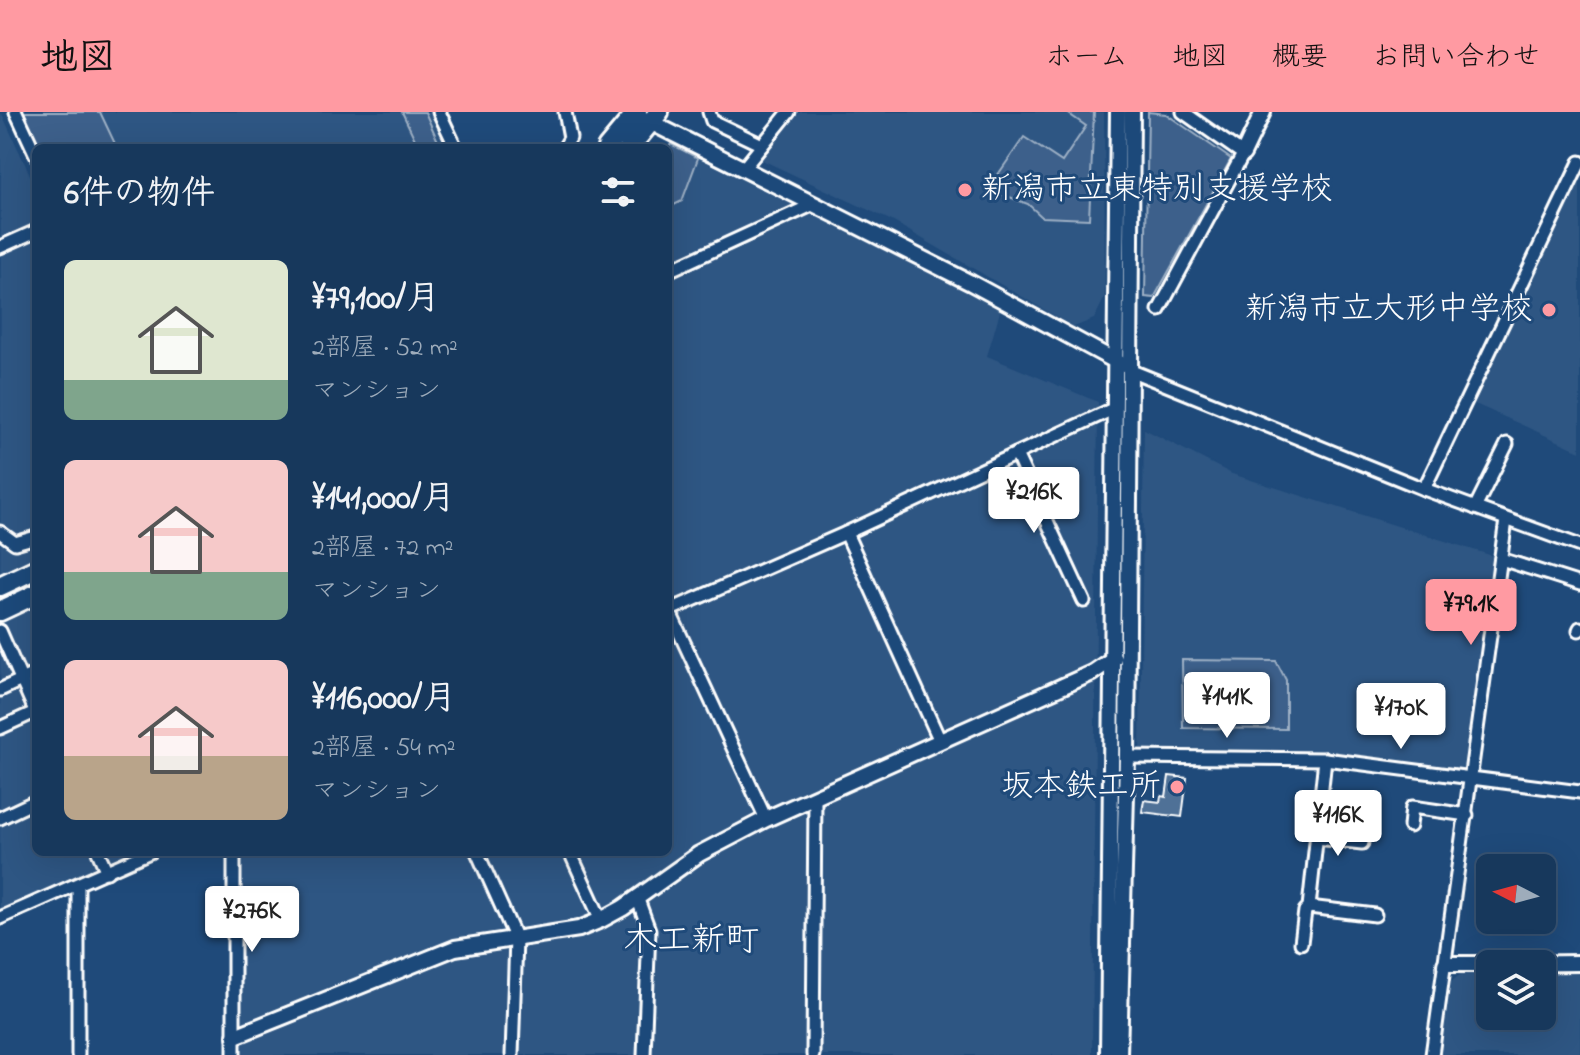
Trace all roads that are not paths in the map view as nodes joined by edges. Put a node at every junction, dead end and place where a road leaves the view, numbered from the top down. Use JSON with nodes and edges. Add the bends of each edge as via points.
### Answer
{"nodes":[{"id":1,"x":16,"y":112,"type":"edge"},
{"id":2,"x":439,"y":112,"type":"edge"},
{"id":3,"x":565,"y":112,"type":"edge"},
{"id":4,"x":709,"y":112,"type":"edge"},
{"id":5,"x":789,"y":112,"type":"edge"},
{"id":6,"x":1118,"y":112,"type":"edge"},
{"id":7,"x":1132,"y":112,"type":"edge"},
{"id":8,"x":1183,"y":112,"type":"edge"},
{"id":9,"x":1263,"y":112,"type":"edge"},
{"id":10,"x":642,"y":114,"type":"edge"},
{"id":11,"x":454,"y":144,"type":"edge"},
{"id":12,"x":566,"y":144,"type":"edge"},
{"id":13,"x":611,"y":144,"type":"edge"},
{"id":14,"x":631,"y":144,"type":"edge"},
{"id":15,"x":762,"y":145,"type":"junction"},
{"id":16,"x":32,"y":146,"type":"edge"},
{"id":17,"x":1243,"y":154,"type":"junction"},
{"id":18,"x":1580,"y":162,"type":"edge"},
{"id":19,"x":743,"y":169,"type":"junction"},
{"id":20,"x":814,"y":204,"type":"junction"},
{"id":21,"x":32,"y":233,"type":"edge"},
{"id":22,"x":0,"y":247,"type":"edge"},
{"id":23,"x":672,"y":269,"type":"edge"},
{"id":24,"x":1159,"y":310,"type":"dead end"},
{"id":25,"x":1114,"y":359,"type":"junction"},
{"id":26,"x":1132,"y":371,"type":"junction"},
{"id":27,"x":1113,"y":409,"type":"junction"},
{"id":28,"x":1507,"y":444,"type":"dead end"},
{"id":29,"x":1016,"y":454,"type":"junction"},
{"id":30,"x":1424,"y":489,"type":"junction"},
{"id":31,"x":1475,"y":508,"type":"junction"},
{"id":32,"x":1506,"y":520,"type":"junction"},
{"id":33,"x":0,"y":532,"type":"edge"},
{"id":34,"x":846,"y":533,"type":"junction"},
{"id":35,"x":32,"y":539,"type":"edge"},
{"id":36,"x":1580,"y":546,"type":"edge"},
{"id":37,"x":1501,"y":559,"type":"junction"},
{"id":38,"x":32,"y":571,"type":"edge"},
{"id":39,"x":1580,"y":584,"type":"edge"},
{"id":40,"x":0,"y":586,"type":"edge"},
{"id":41,"x":32,"y":596,"type":"edge"},
{"id":42,"x":1084,"y":601,"type":"dead end"},
{"id":43,"x":672,"y":608,"type":"edge"},
{"id":44,"x":0,"y":611,"type":"edge"},
{"id":45,"x":672,"y":619,"type":"edge"},
{"id":46,"x":0,"y":631,"type":"edge"},
{"id":47,"x":1114,"y":658,"type":"junction"},
{"id":48,"x":32,"y":675,"type":"edge"},
{"id":49,"x":22,"y":680,"type":"junction"},
{"id":50,"x":0,"y":690,"type":"edge"},
{"id":51,"x":32,"y":704,"type":"edge"},
{"id":52,"x":32,"y":715,"type":"edge"},
{"id":53,"x":0,"y":728,"type":"edge"},
{"id":54,"x":940,"y":741,"type":"junction"},
{"id":55,"x":1127,"y":757,"type":"junction"},
{"id":56,"x":1325,"y":759,"type":"junction"},
{"id":57,"x":1472,"y":778,"type":"junction"},
{"id":58,"x":1580,"y":792,"type":"edge"},
{"id":59,"x":815,"y":797,"type":"junction"},
{"id":60,"x":32,"y":803,"type":"edge"},
{"id":61,"x":1467,"y":815,"type":"junction"},
{"id":62,"x":0,"y":818,"type":"edge"},
{"id":63,"x":766,"y":819,"type":"junction"},
{"id":64,"x":1410,"y":826,"type":"dead end"},
{"id":65,"x":1317,"y":838,"type":"junction"},
{"id":66,"x":1362,"y":843,"type":"dead end"},
{"id":67,"x":100,"y":856,"type":"edge"},
{"id":68,"x":141,"y":856,"type":"edge"},
{"id":69,"x":234,"y":856,"type":"edge"},
{"id":70,"x":479,"y":856,"type":"edge"},
{"id":71,"x":572,"y":856,"type":"edge"},
{"id":72,"x":107,"y":872,"type":"junction"},
{"id":73,"x":78,"y":886,"type":"junction"},
{"id":74,"x":637,"y":897,"type":"junction"},
{"id":75,"x":1309,"y":907,"type":"junction"},
{"id":76,"x":1375,"y":915,"type":"dead end"},
{"id":77,"x":0,"y":918,"type":"edge"},
{"id":78,"x":601,"y":920,"type":"junction"},
{"id":79,"x":516,"y":939,"type":"junction"},
{"id":80,"x":1301,"y":943,"type":"dead end"},
{"id":81,"x":1556,"y":963,"type":"edge"},
{"id":82,"x":1580,"y":963,"type":"edge"},
{"id":83,"x":1445,"y":964,"type":"junction"},
{"id":84,"x":1476,"y":964,"type":"edge"},
{"id":85,"x":235,"y":1036,"type":"junction"},
{"id":86,"x":78,"y":1055,"type":"edge"},
{"id":87,"x":234,"y":1055,"type":"edge"},
{"id":88,"x":512,"y":1055,"type":"edge"},
{"id":89,"x":644,"y":1055,"type":"edge"},
{"id":90,"x":813,"y":1055,"type":"edge"},
{"id":91,"x":1108,"y":1055,"type":"edge"},
{"id":92,"x":1119,"y":1055,"type":"edge"},
{"id":93,"x":1432,"y":1055,"type":"edge"}],
"edges":[{"from":1,"to":16,"type":"street"},
{"from":2,"to":11,"type":"street"},
{"from":3,"to":12,"type":"street"},
{"from":4,"to":15,"type":"street","via":[[712,121]]},
{"from":5,"to":15,"type":"street"},
{"from":6,"to":25,"type":"street"},
{"from":7,"to":26,"type":"street"},
{"from":8,"to":17,"type":"street"},
{"from":9,"to":17,"type":"street"},
{"from":10,"to":13,"type":"highway"},
{"from":10,"to":14,"type":"highway"},
{"from":10,"to":19,"type":"street"},
{"from":15,"to":19,"type":"street"},
{"from":17,"to":24,"type":"street"},
{"from":18,"to":30,"type":"street"},
{"from":19,"to":20,"type":"street"},
{"from":20,"to":23,"type":"street"},
{"from":20,"to":25,"type":"street"},
{"from":21,"to":22,"type":"street"},
{"from":25,"to":26,"type":"street"},
{"from":25,"to":27,"type":"street"},
{"from":26,"to":30,"type":"street"},
{"from":26,"to":55,"type":"street"},
{"from":27,"to":29,"type":"street"},
{"from":27,"to":47,"type":"street"},
{"from":28,"to":31,"type":"street"},
{"from":29,"to":34,"type":"street"},
{"from":29,"to":42,"type":"street"},
{"from":30,"to":31,"type":"street"},
{"from":31,"to":32,"type":"street"},
{"from":32,"to":36,"type":"street"},
{"from":32,"to":37,"type":"street"},
{"from":33,"to":35,"type":"street","via":[[15,543]]},
{"from":34,"to":43,"type":"street"},
{"from":34,"to":54,"type":"street"},
{"from":37,"to":39,"type":"street"},
{"from":37,"to":57,"type":"street"},
{"from":38,"to":40,"type":"highway"},
{"from":41,"to":44,"type":"highway"},
{"from":45,"to":63,"type":"street"},
{"from":46,"to":49,"type":"street"},
{"from":47,"to":54,"type":"street","via":[[1092,673]]},
{"from":47,"to":91,"type":"street"},
{"from":48,"to":49,"type":"street"},
{"from":49,"to":50,"type":"street"},
{"from":49,"to":51,"type":"street"},
{"from":52,"to":53,"type":"street"},
{"from":54,"to":59,"type":"street"},
{"from":55,"to":56,"type":"street"},
{"from":55,"to":92,"type":"street"},
{"from":56,"to":57,"type":"street"},
{"from":56,"to":65,"type":"street"},
{"from":57,"to":58,"type":"street"},
{"from":57,"to":61,"type":"street"},
{"from":59,"to":63,"type":"street"},
{"from":59,"to":90,"type":"street"},
{"from":60,"to":62,"type":"street"},
{"from":61,"to":64,"type":"street","via":[[1412,807]]},
{"from":61,"to":83,"type":"street"},
{"from":63,"to":74,"type":"street","via":[[699,854]]},
{"from":65,"to":66,"type":"street"},
{"from":65,"to":75,"type":"street"},
{"from":67,"to":72,"type":"street"},
{"from":68,"to":72,"type":"street"},
{"from":69,"to":85,"type":"street"},
{"from":70,"to":79,"type":"street"},
{"from":71,"to":78,"type":"street"},
{"from":72,"to":73,"type":"street"},
{"from":73,"to":77,"type":"street"},
{"from":73,"to":86,"type":"street"},
{"from":74,"to":78,"type":"street"},
{"from":74,"to":89,"type":"street","via":[[649,930]]},
{"from":75,"to":76,"type":"street"},
{"from":75,"to":80,"type":"street"},
{"from":78,"to":79,"type":"street"},
{"from":79,"to":85,"type":"street","via":[[455,948]]},
{"from":79,"to":88,"type":"street"},
{"from":81,"to":82,"type":"street"},
{"from":83,"to":84,"type":"street"},
{"from":83,"to":93,"type":"street"},
{"from":85,"to":87,"type":"street"}]}
